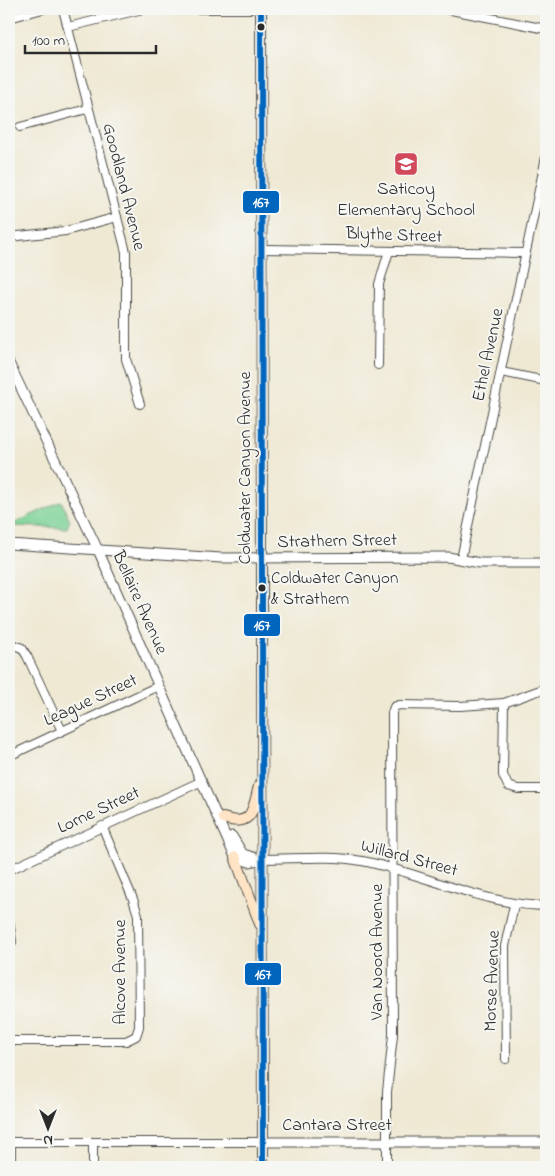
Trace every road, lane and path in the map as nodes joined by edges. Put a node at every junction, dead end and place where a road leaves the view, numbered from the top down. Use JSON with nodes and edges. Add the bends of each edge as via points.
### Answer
{"nodes":[{"id":1,"x":43,"y":9,"type":"edge"},
{"id":2,"x":63,"y":9,"type":"edge"},
{"id":3,"x":251,"y":9,"type":"edge"},
{"id":4,"x":262,"y":9,"type":"edge"},
{"id":5,"x":446,"y":9,"type":"edge"},
{"id":6,"x":9,"y":18,"type":"edge"},
{"id":7,"x":68,"y":28,"type":"junction"},
{"id":8,"x":546,"y":29,"type":"edge"},
{"id":9,"x":87,"y":109,"type":"junction"},
{"id":10,"x":20,"y":127,"type":"dead end"},
{"id":11,"x":546,"y":158,"type":"edge"},
{"id":12,"x":118,"y":217,"type":"junction"},
{"id":13,"x":9,"y":237,"type":"edge"},
{"id":14,"x":262,"y":249,"type":"junction"},
{"id":15,"x":389,"y":251,"type":"junction"},
{"id":16,"x":526,"y":253,"type":"junction"},
{"id":17,"x":9,"y":363,"type":"edge"},
{"id":18,"x":378,"y":365,"type":"dead end"},
{"id":19,"x":501,"y":372,"type":"junction"},
{"id":20,"x":546,"y":381,"type":"edge"},
{"id":21,"x":140,"y":404,"type":"dead end"},
{"id":22,"x":9,"y":544,"type":"edge"},
{"id":23,"x":98,"y":550,"type":"junction"},
{"id":24,"x":262,"y":559,"type":"junction"},
{"id":25,"x":461,"y":560,"type":"junction"},
{"id":26,"x":546,"y":563,"type":"edge"},
{"id":27,"x":9,"y":643,"type":"edge"},
{"id":28,"x":158,"y":686,"type":"junction"},
{"id":29,"x":546,"y":688,"type":"edge"},
{"id":30,"x":504,"y":703,"type":"junction"},
{"id":31,"x":62,"y":731,"type":"junction"},
{"id":32,"x":9,"y":756,"type":"edge"},
{"id":33,"x":263,"y":772,"type":"junction"},
{"id":34,"x":202,"y":780,"type":"junction"},
{"id":35,"x":546,"y":789,"type":"edge"},
{"id":36,"x":223,"y":818,"type":"junction"},
{"id":37,"x":102,"y":826,"type":"junction"},
{"id":38,"x":235,"y":857,"type":"junction"},
{"id":39,"x":263,"y":859,"type":"junction"},
{"id":40,"x":9,"y":870,"type":"edge"},
{"id":41,"x":393,"y":870,"type":"junction"},
{"id":42,"x":514,"y":905,"type":"junction"},
{"id":43,"x":546,"y":906,"type":"edge"},
{"id":44,"x":9,"y":920,"type":"edge"},
{"id":45,"x":263,"y":933,"type":"junction"},
{"id":46,"x":12,"y":942,"type":"dead end"},
{"id":47,"x":9,"y":1041,"type":"edge"},
{"id":48,"x":506,"y":1059,"type":"dead end"},
{"id":49,"x":10,"y":1142,"type":"edge"},
{"id":50,"x":93,"y":1142,"type":"junction"},
{"id":51,"x":263,"y":1142,"type":"junction"},
{"id":52,"x":387,"y":1142,"type":"junction"},
{"id":53,"x":546,"y":1142,"type":"edge"},
{"id":54,"x":11,"y":1167,"type":"edge"},
{"id":55,"x":93,"y":1167,"type":"edge"},
{"id":56,"x":263,"y":1167,"type":"edge"},
{"id":57,"x":388,"y":1167,"type":"edge"}],
"edges":[{"from":1,"to":6,"type":"street"},
{"from":2,"to":7,"type":"street","name":"Goodland Avenue"},
{"from":3,"to":7,"type":"street","via":[[143,9]]},
{"from":4,"to":14,"type":"main road","name":"Coldwater Canyon Avenue"},
{"from":5,"to":8,"type":"street"},
{"from":7,"to":9,"type":"street","name":"Goodland Avenue"},
{"from":9,"to":10,"type":"street"},
{"from":9,"to":12,"type":"street","name":"Goodland Avenue"},
{"from":11,"to":16,"type":"street","name":"Ethel Avenue"},
{"from":12,"to":13,"type":"street","via":[[66,231]]},
{"from":12,"to":21,"type":"street","name":"Goodland Avenue","via":[[126,252],[126,358]]},
{"from":14,"to":15,"type":"street","name":"Blythe Street"},
{"from":14,"to":24,"type":"main road","name":"Coldwater Canyon Avenue"},
{"from":15,"to":16,"type":"street","name":"Blythe Street"},
{"from":15,"to":18,"type":"street","via":[[379,284]]},
{"from":16,"to":19,"type":"street","name":"Ethel Avenue"},
{"from":17,"to":23,"type":"street","name":"Bellaire Avenue"},
{"from":19,"to":20,"type":"street"},
{"from":19,"to":25,"type":"street","name":"Ethel Avenue"},
{"from":22,"to":23,"type":"street","name":"Strathern Street"},
{"from":23,"to":24,"type":"street","name":"Strathern Street"},
{"from":23,"to":28,"type":"street","name":"Bellaire Avenue"},
{"from":24,"to":25,"type":"street","name":"Strathern Street","via":[[448,557]]},
{"from":24,"to":33,"type":"main road","name":"Coldwater Canyon Avenue"},
{"from":25,"to":26,"type":"street","name":"Strathern Street"},
{"from":27,"to":31,"type":"street","via":[[22,648],[27,656]]},
{"from":28,"to":31,"type":"street","name":"League Street"},
{"from":28,"to":34,"type":"street","name":"Bellaire Avenue"},
{"from":29,"to":30,"type":"street"},
{"from":30,"to":35,"type":"street","via":[[503,775],[508,786]]},
{"from":30,"to":41,"type":"street","name":"Van Noord Avenue","via":[[394,707]]},
{"from":31,"to":32,"type":"street","name":"League Street"},
{"from":33,"to":36,"type":"main road","via":[[252,812],[241,822]]},
{"from":33,"to":39,"type":"main road","name":"Coldwater Canyon Avenue"},
{"from":34,"to":36,"type":"street","name":"Willard Street","via":[[210,788]]},
{"from":34,"to":37,"type":"street","name":"Lorne Street"},
{"from":34,"to":38,"type":"street","name":"Bellaire Avenue"},
{"from":36,"to":39,"type":"street","name":"Willard Street","via":[[243,854]]},
{"from":37,"to":40,"type":"street","name":"Lorne Street"},
{"from":37,"to":47,"type":"street","name":"Alcove Avenue","via":[[134,898],[138,915],[139,1026],[136,1036],[126,1041]]},
{"from":38,"to":39,"type":"street","via":[[249,862]]},
{"from":38,"to":45,"type":"main road"},
{"from":39,"to":41,"type":"street","name":"Willard Street","via":[[346,859]]},
{"from":39,"to":45,"type":"main road","name":"Coldwater Canyon Avenue"},
{"from":41,"to":42,"type":"street","name":"Willard Street"},
{"from":41,"to":52,"type":"street","name":"Van Noord Avenue","via":[[393,1035],[387,1092]]},
{"from":42,"to":43,"type":"street","name":"Willard Street"},
{"from":42,"to":48,"type":"street","name":"Morse Avenue","via":[[505,946]]},
{"from":44,"to":46,"type":"street"},
{"from":45,"to":51,"type":"main road","name":"Coldwater Canyon Avenue"},
{"from":49,"to":50,"type":"street","name":"Cantara Street"},
{"from":49,"to":54,"type":"street"},
{"from":50,"to":51,"type":"street","name":"Cantara Street"},
{"from":50,"to":55,"type":"street"},
{"from":51,"to":52,"type":"street","name":"Cantara Street"},
{"from":51,"to":56,"type":"main road","name":"Coldwater Canyon Avenue"},
{"from":52,"to":53,"type":"street","name":"Cantara Street"},
{"from":52,"to":57,"type":"street","name":"Van Noord Avenue"}]}
